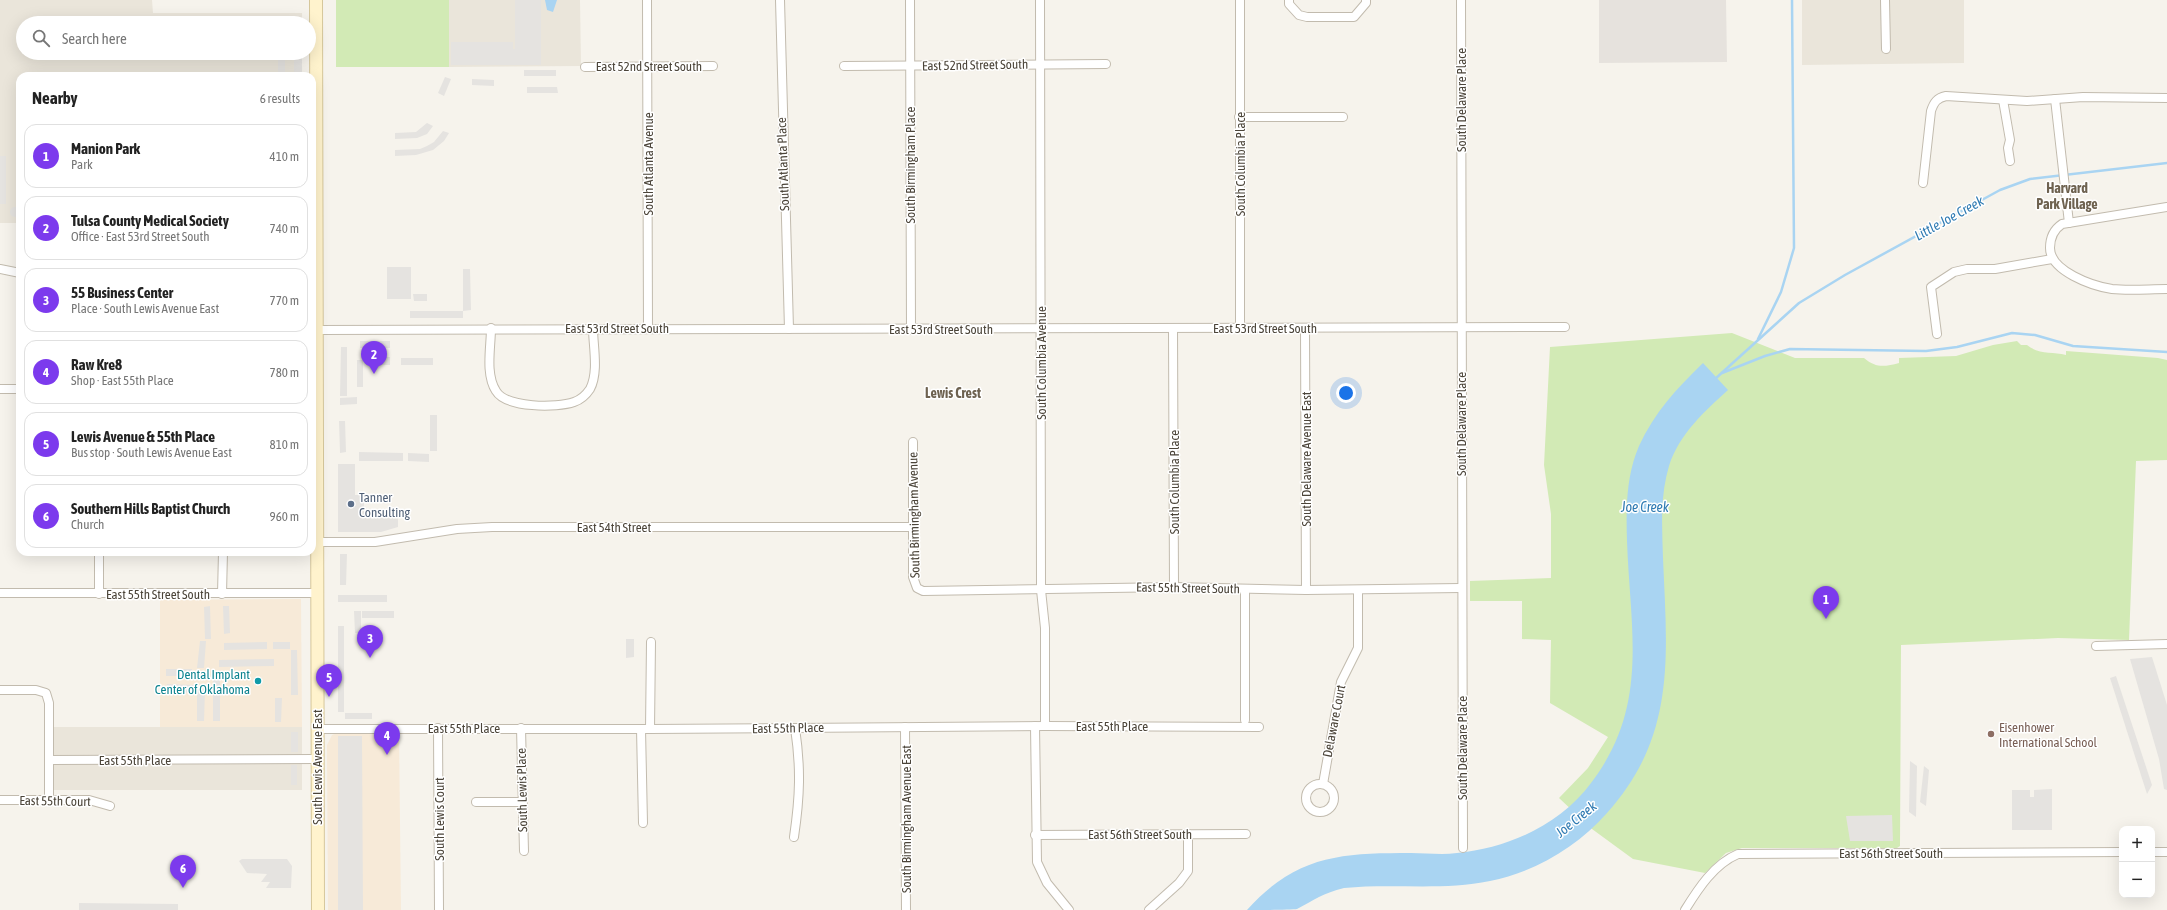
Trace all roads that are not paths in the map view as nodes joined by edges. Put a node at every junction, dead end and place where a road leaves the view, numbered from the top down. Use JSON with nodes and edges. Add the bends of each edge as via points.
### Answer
{"nodes":[{"id":1,"x":316,"y":0,"type":"edge"},
{"id":2,"x":647,"y":0,"type":"edge"},
{"id":3,"x":780,"y":0,"type":"edge"},
{"id":4,"x":910,"y":0,"type":"edge"},
{"id":5,"x":1040,"y":0,"type":"edge"},
{"id":6,"x":1240,"y":0,"type":"edge"},
{"id":7,"x":1289,"y":0,"type":"edge"},
{"id":8,"x":1366,"y":0,"type":"edge"},
{"id":9,"x":1461,"y":0,"type":"edge"},
{"id":10,"x":1885,"y":0,"type":"edge"},
{"id":11,"x":316,"y":16,"type":"edge"},
{"id":12,"x":1886,"y":49,"type":"dead end"},
{"id":13,"x":315,"y":60,"type":"edge"},
{"id":14,"x":1040,"y":64,"type":"junction"},
{"id":15,"x":1106,"y":64,"type":"dead end"},
{"id":16,"x":648,"y":66,"type":"junction"},
{"id":17,"x":712,"y":66,"type":"dead end"},
{"id":18,"x":844,"y":66,"type":"dead end"},
{"id":19,"x":910,"y":66,"type":"junction"},
{"id":20,"x":585,"y":67,"type":"dead end"},
{"id":21,"x":315,"y":72,"type":"edge"},
{"id":22,"x":2167,"y":98,"type":"edge"},
{"id":23,"x":2055,"y":99,"type":"junction"},
{"id":24,"x":2003,"y":100,"type":"junction"},
{"id":25,"x":1239,"y":117,"type":"junction"},
{"id":26,"x":1343,"y":117,"type":"dead end"},
{"id":27,"x":2010,"y":161,"type":"dead end"},
{"id":28,"x":1922,"y":183,"type":"dead end"},
{"id":29,"x":2167,"y":207,"type":"edge"},
{"id":30,"x":2069,"y":223,"type":"junction"},
{"id":31,"x":2052,"y":259,"type":"junction"},
{"id":32,"x":0,"y":269,"type":"edge"},
{"id":33,"x":16,"y":272,"type":"edge"},
{"id":34,"x":316,"y":274,"type":"edge"},
{"id":35,"x":2167,"y":289,"type":"edge"},
{"id":36,"x":1462,"y":327,"type":"junction"},
{"id":37,"x":1565,"y":327,"type":"dead end"},
{"id":38,"x":491,"y":328,"type":"junction"},
{"id":39,"x":594,"y":328,"type":"junction"},
{"id":40,"x":648,"y":328,"type":"junction"},
{"id":41,"x":1174,"y":328,"type":"junction"},
{"id":42,"x":1240,"y":328,"type":"junction"},
{"id":43,"x":1305,"y":328,"type":"junction"},
{"id":44,"x":789,"y":329,"type":"junction"},
{"id":45,"x":1041,"y":329,"type":"junction"},
{"id":46,"x":318,"y":330,"type":"junction"},
{"id":47,"x":911,"y":330,"type":"junction"},
{"id":48,"x":1937,"y":334,"type":"dead end"},
{"id":49,"x":0,"y":389,"type":"edge"},
{"id":50,"x":16,"y":389,"type":"edge"},
{"id":51,"x":913,"y":442,"type":"dead end"},
{"id":52,"x":912,"y":527,"type":"junction"},
{"id":53,"x":317,"y":542,"type":"junction"},
{"id":54,"x":99,"y":556,"type":"edge"},
{"id":55,"x":222,"y":556,"type":"edge"},
{"id":56,"x":1174,"y":587,"type":"junction"},
{"id":57,"x":917,"y":588,"type":"joint"},
{"id":58,"x":1461,"y":588,"type":"junction"},
{"id":59,"x":1245,"y":589,"type":"junction"},
{"id":60,"x":1041,"y":590,"type":"junction"},
{"id":61,"x":1306,"y":590,"type":"junction"},
{"id":62,"x":1358,"y":590,"type":"junction"},
{"id":63,"x":0,"y":593,"type":"edge"},
{"id":64,"x":316,"y":593,"type":"junction"},
{"id":65,"x":99,"y":594,"type":"junction"},
{"id":66,"x":222,"y":594,"type":"junction"},
{"id":67,"x":651,"y":642,"type":"dead end"},
{"id":68,"x":2167,"y":644,"type":"edge"},
{"id":69,"x":2096,"y":646,"type":"dead end"},
{"id":70,"x":0,"y":690,"type":"edge"},
{"id":71,"x":1245,"y":720,"type":"dead end"},
{"id":72,"x":1035,"y":726,"type":"junction"},
{"id":73,"x":1045,"y":726,"type":"junction"},
{"id":74,"x":905,"y":727,"type":"junction"},
{"id":75,"x":438,"y":728,"type":"junction"},
{"id":76,"x":521,"y":728,"type":"junction"},
{"id":77,"x":796,"y":728,"type":"junction"},
{"id":78,"x":1258,"y":728,"type":"dead end"},
{"id":79,"x":317,"y":729,"type":"junction"},
{"id":80,"x":641,"y":729,"type":"junction"},
{"id":81,"x":650,"y":729,"type":"junction"},
{"id":82,"x":316,"y":759,"type":"junction"},
{"id":83,"x":49,"y":760,"type":"junction"},
{"id":84,"x":1323,"y":784,"type":"dead end"},
{"id":85,"x":0,"y":800,"type":"edge"},
{"id":86,"x":49,"y":800,"type":"junction"},
{"id":87,"x":476,"y":802,"type":"dead end"},
{"id":88,"x":522,"y":802,"type":"junction"},
{"id":89,"x":110,"y":806,"type":"dead end"},
{"id":90,"x":643,"y":822,"type":"dead end"},
{"id":91,"x":1188,"y":834,"type":"junction"},
{"id":92,"x":1246,"y":834,"type":"dead end"},
{"id":93,"x":1035,"y":835,"type":"junction"},
{"id":94,"x":794,"y":837,"type":"dead end"},
{"id":95,"x":1462,"y":848,"type":"dead end"},
{"id":96,"x":524,"y":851,"type":"dead end"},
{"id":97,"x":2119,"y":852,"type":"edge"},
{"id":98,"x":2155,"y":852,"type":"edge"},
{"id":99,"x":2167,"y":852,"type":"edge"},
{"id":100,"x":318,"y":910,"type":"edge"},
{"id":101,"x":439,"y":910,"type":"edge"},
{"id":102,"x":906,"y":910,"type":"edge"},
{"id":103,"x":1069,"y":910,"type":"edge"},
{"id":104,"x":1149,"y":910,"type":"edge"},
{"id":105,"x":1685,"y":910,"type":"edge"}],
"edges":[{"from":1,"to":11,"type":"main road","name":"South Lewis Avenue East"},
{"from":2,"to":16,"type":"street","name":"South Atlanta Avenue"},
{"from":3,"to":44,"type":"street","name":"South Atlanta Place"},
{"from":4,"to":19,"type":"street","name":"South Birmingham Place"},
{"from":5,"to":14,"type":"street","name":"South Columbia Avenue"},
{"from":6,"to":25,"type":"street","name":"South Columbia Place"},
{"from":7,"to":8,"type":"street","via":[[1289,4],[1299,15],[1354,17]]},
{"from":9,"to":36,"type":"street","name":"South Delaware Place"},
{"from":10,"to":12,"type":"street"},
{"from":13,"to":21,"type":"main road","name":"South Lewis Avenue East"},
{"from":14,"to":15,"type":"street","name":"East 52nd Street South"},
{"from":14,"to":19,"type":"street","name":"East 52nd Street South"},
{"from":14,"to":45,"type":"street","name":"South Columbia Avenue"},
{"from":16,"to":17,"type":"street","name":"East 52nd Street South"},
{"from":16,"to":20,"type":"street","name":"East 52nd Street South"},
{"from":16,"to":40,"type":"street","name":"South Atlanta Avenue"},
{"from":18,"to":19,"type":"street","name":"East 52nd Street South"},
{"from":19,"to":47,"type":"street","name":"South Birmingham Place"},
{"from":22,"to":23,"type":"street"},
{"from":23,"to":24,"type":"street"},
{"from":23,"to":30,"type":"street"},
{"from":24,"to":27,"type":"street","via":[[2010,140]]},
{"from":24,"to":28,"type":"street","via":[[1946,96],[1936,100],[1931,111]]},
{"from":25,"to":26,"type":"street"},
{"from":25,"to":42,"type":"street","name":"South Columbia Place"},
{"from":29,"to":30,"type":"street"},
{"from":30,"to":31,"type":"street","via":[[2056,228],[2053,233],[2050,249]]},
{"from":31,"to":35,"type":"street","via":[[2062,269],[2085,282],[2112,288]]},
{"from":31,"to":48,"type":"street","via":[[1995,269],[1967,269],[1954,272],[1943,279],[1931,287]]},
{"from":32,"to":33,"type":"street"},
{"from":34,"to":46,"type":"main road","name":"South Lewis Avenue East"},
{"from":36,"to":37,"type":"street","name":"East 53rd Street South"},
{"from":36,"to":43,"type":"street","name":"East 53rd Street South"},
{"from":36,"to":58,"type":"street","name":"South Delaware Place"},
{"from":38,"to":39,"type":"street","name":"East 53rd Street South"},
{"from":38,"to":39,"type":"street","via":[[490,375],[497,393],[503,399],[520,405],[568,404],[585,395],[590,389],[594,373]]},
{"from":38,"to":46,"type":"street","name":"East 53rd Street South"},
{"from":39,"to":40,"type":"street","name":"East 53rd Street South"},
{"from":40,"to":44,"type":"street","name":"East 53rd Street South"},
{"from":41,"to":42,"type":"street","name":"East 53rd Street South"},
{"from":41,"to":45,"type":"street","name":"East 53rd Street South"},
{"from":41,"to":56,"type":"street","name":"South Columbia Place"},
{"from":42,"to":43,"type":"street","name":"East 53rd Street South"},
{"from":43,"to":61,"type":"street","name":"South Delaware Avenue East"},
{"from":44,"to":47,"type":"street","name":"East 53rd Street South"},
{"from":45,"to":47,"type":"street","name":"East 53rd Street South"},
{"from":45,"to":60,"type":"street","name":"South Columbia Avenue"},
{"from":46,"to":53,"type":"main road","name":"South Lewis Avenue East"},
{"from":49,"to":50,"type":"street"},
{"from":51,"to":52,"type":"street","name":"South Birmingham Avenue"},
{"from":52,"to":53,"type":"street","name":"East 54th Street","via":[[492,528],[458,529],[376,542]]},
{"from":52,"to":57,"type":"street","name":"South Birmingham Avenue","via":[[913,577]]},
{"from":53,"to":64,"type":"main road","name":"South Lewis Avenue East"},
{"from":54,"to":65,"type":"street"},
{"from":55,"to":66,"type":"street"},
{"from":56,"to":59,"type":"street","name":"East 55th Street South"},
{"from":56,"to":60,"type":"street","name":"East 55th Street South"},
{"from":57,"to":60,"type":"street","name":"East 55th Street South","via":[[929,592]]},
{"from":58,"to":62,"type":"street","name":"East 55th Street South"},
{"from":58,"to":95,"type":"street","name":"South Delaware Place"},
{"from":59,"to":61,"type":"street","name":"East 55th Street South"},
{"from":59,"to":71,"type":"street"},
{"from":60,"to":73,"type":"street","name":"South Columbia Avenue","via":[[1045,628]]},
{"from":61,"to":62,"type":"street","name":"East 55th Street South"},
{"from":62,"to":84,"type":"street","name":"Delaware Court","via":[[1358,648],[1339,689]]},
{"from":63,"to":65,"type":"street","name":"East 55th Street South"},
{"from":64,"to":66,"type":"street","name":"East 55th Street South"},
{"from":64,"to":79,"type":"main road","name":"South Lewis Avenue East"},
{"from":65,"to":66,"type":"street","name":"East 55th Street South"},
{"from":67,"to":81,"type":"street"},
{"from":68,"to":69,"type":"street"},
{"from":70,"to":83,"type":"street","via":[[36,690],[46,693],[49,703]]},
{"from":72,"to":73,"type":"street","name":"East 55th Place"},
{"from":72,"to":74,"type":"street","name":"East 55th Place"},
{"from":72,"to":93,"type":"street"},
{"from":73,"to":78,"type":"street","name":"East 55th Place"},
{"from":74,"to":77,"type":"street","name":"East 55th Place"},
{"from":74,"to":102,"type":"street","name":"South Birmingham Avenue East"},
{"from":75,"to":76,"type":"street","name":"East 55th Place"},
{"from":75,"to":79,"type":"street","name":"East 55th Place"},
{"from":75,"to":101,"type":"street","name":"South Lewis Court"},
{"from":76,"to":80,"type":"street","name":"East 55th Place"},
{"from":76,"to":88,"type":"street","name":"South Lewis Place"},
{"from":77,"to":81,"type":"street","name":"East 55th Place"},
{"from":77,"to":94,"type":"street","via":[[800,760],[800,795]]},
{"from":79,"to":82,"type":"main road","name":"South Lewis Avenue East"},
{"from":80,"to":81,"type":"street","name":"East 55th Place"},
{"from":80,"to":90,"type":"street"},
{"from":82,"to":83,"type":"street","name":"East 55th Place"},
{"from":82,"to":100,"type":"main road","name":"South Lewis Avenue East"},
{"from":83,"to":86,"type":"street"},
{"from":85,"to":86,"type":"street","name":"East 55th Court"},
{"from":86,"to":89,"type":"street","name":"East 55th Court","via":[[89,800]]},
{"from":87,"to":88,"type":"street"},
{"from":88,"to":96,"type":"street","name":"South Lewis Place"},
{"from":91,"to":92,"type":"street","name":"East 56th Street South"},
{"from":91,"to":93,"type":"street","name":"East 56th Street South"},
{"from":91,"to":104,"type":"street","via":[[1188,871],[1180,883]]},
{"from":93,"to":103,"type":"street","via":[[1037,862],[1041,872]]},
{"from":97,"to":105,"type":"street","name":"East 56th Street South","via":[[1738,854],[1719,865]]},
{"from":98,"to":99,"type":"street"}]}
